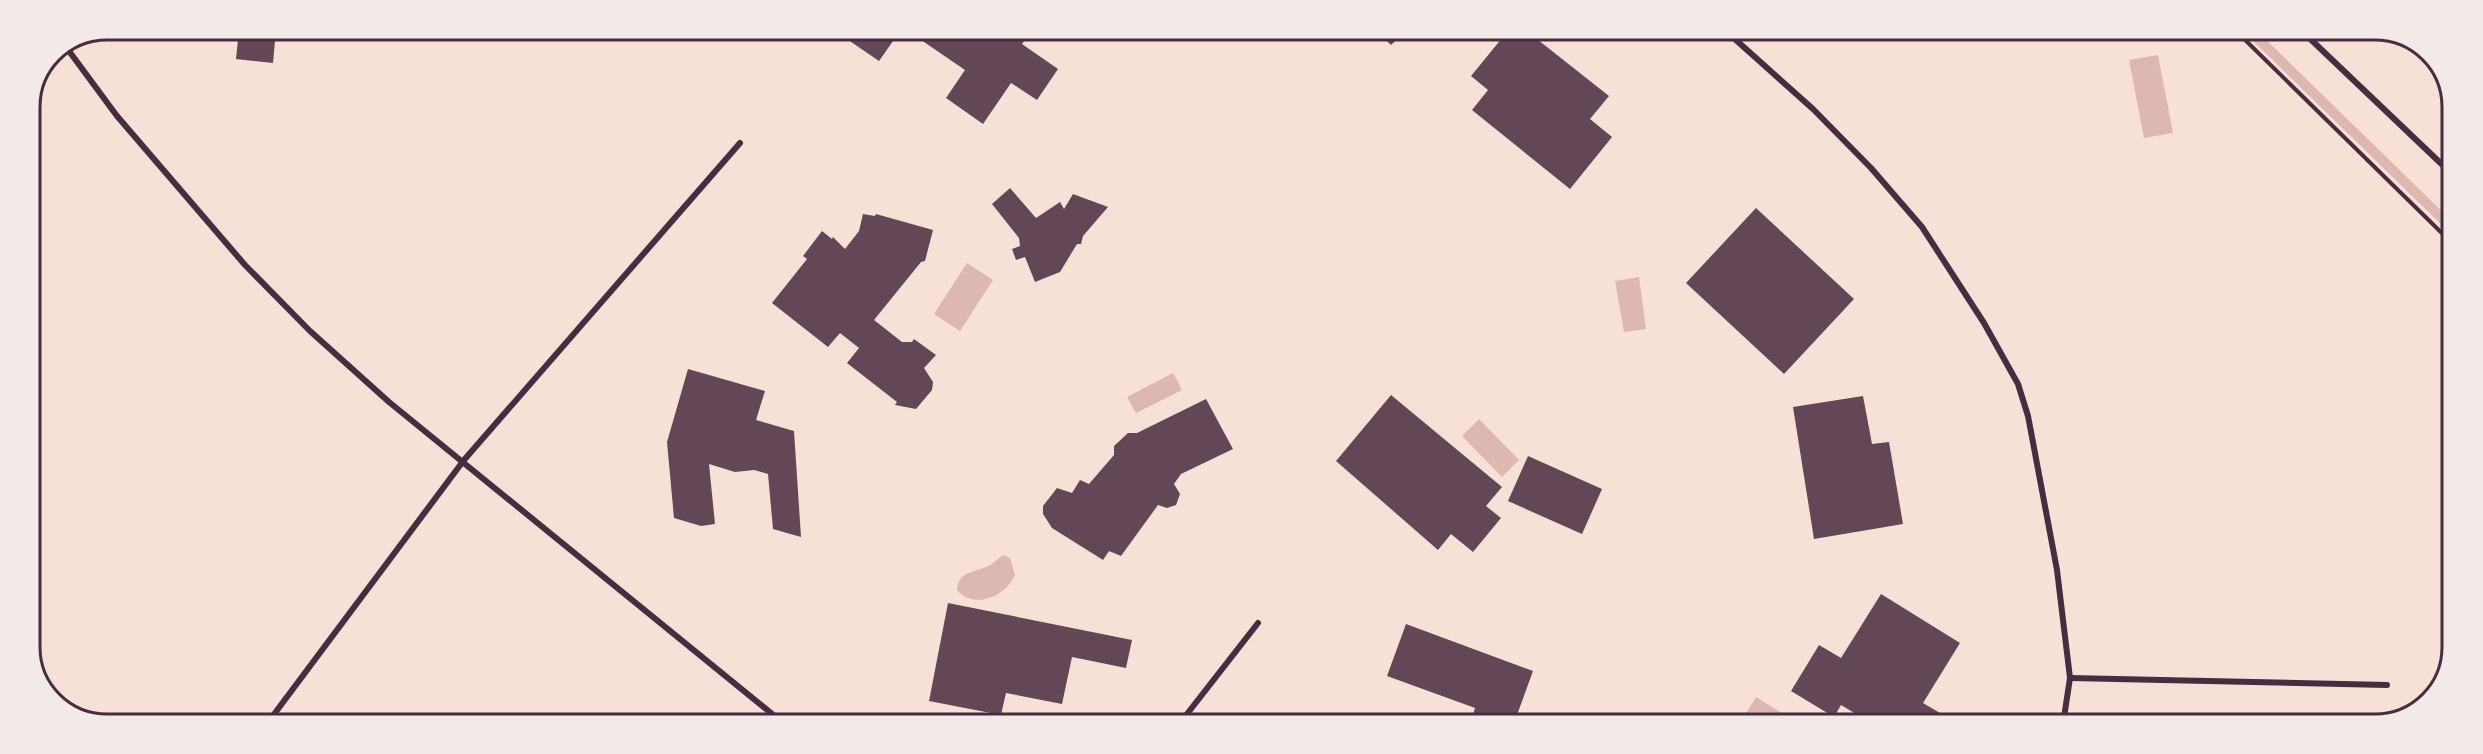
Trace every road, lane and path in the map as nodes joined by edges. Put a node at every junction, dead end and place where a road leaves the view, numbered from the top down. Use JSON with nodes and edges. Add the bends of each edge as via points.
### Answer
{"nodes":[{"id":1,"x":1736,"y":40,"type":"edge"},
{"id":2,"x":2245,"y":40,"type":"edge"},
{"id":3,"x":2311,"y":40,"type":"edge"},
{"id":4,"x":70,"y":52,"type":"edge"},
{"id":5,"x":740,"y":143,"type":"dead end"},
{"id":6,"x":2442,"y":164,"type":"edge"},
{"id":7,"x":2442,"y":233,"type":"edge"},
{"id":8,"x":464,"y":460,"type":"junction"},
{"id":9,"x":1258,"y":623,"type":"dead end"},
{"id":10,"x":2070,"y":678,"type":"junction"},
{"id":11,"x":2387,"y":685,"type":"dead end"},
{"id":12,"x":275,"y":714,"type":"edge"},
{"id":13,"x":772,"y":714,"type":"edge"},
{"id":14,"x":1187,"y":714,"type":"edge"},
{"id":15,"x":2065,"y":714,"type":"edge"}],
"edges":[{"from":1,"to":10,"type":"street","via":[[1813,109],[1922,227],[2018,384],[2047,505]]},
{"from":2,"to":7,"type":"path"},
{"from":3,"to":6,"type":"street"},
{"from":4,"to":8,"type":"street","via":[[117,116],[244,265],[389,402]]},
{"from":5,"to":8,"type":"street"},
{"from":8,"to":12,"type":"street"},
{"from":8,"to":13,"type":"street"},
{"from":9,"to":14,"type":"street"},
{"from":10,"to":11,"type":"street"},
{"from":10,"to":15,"type":"street"}]}
